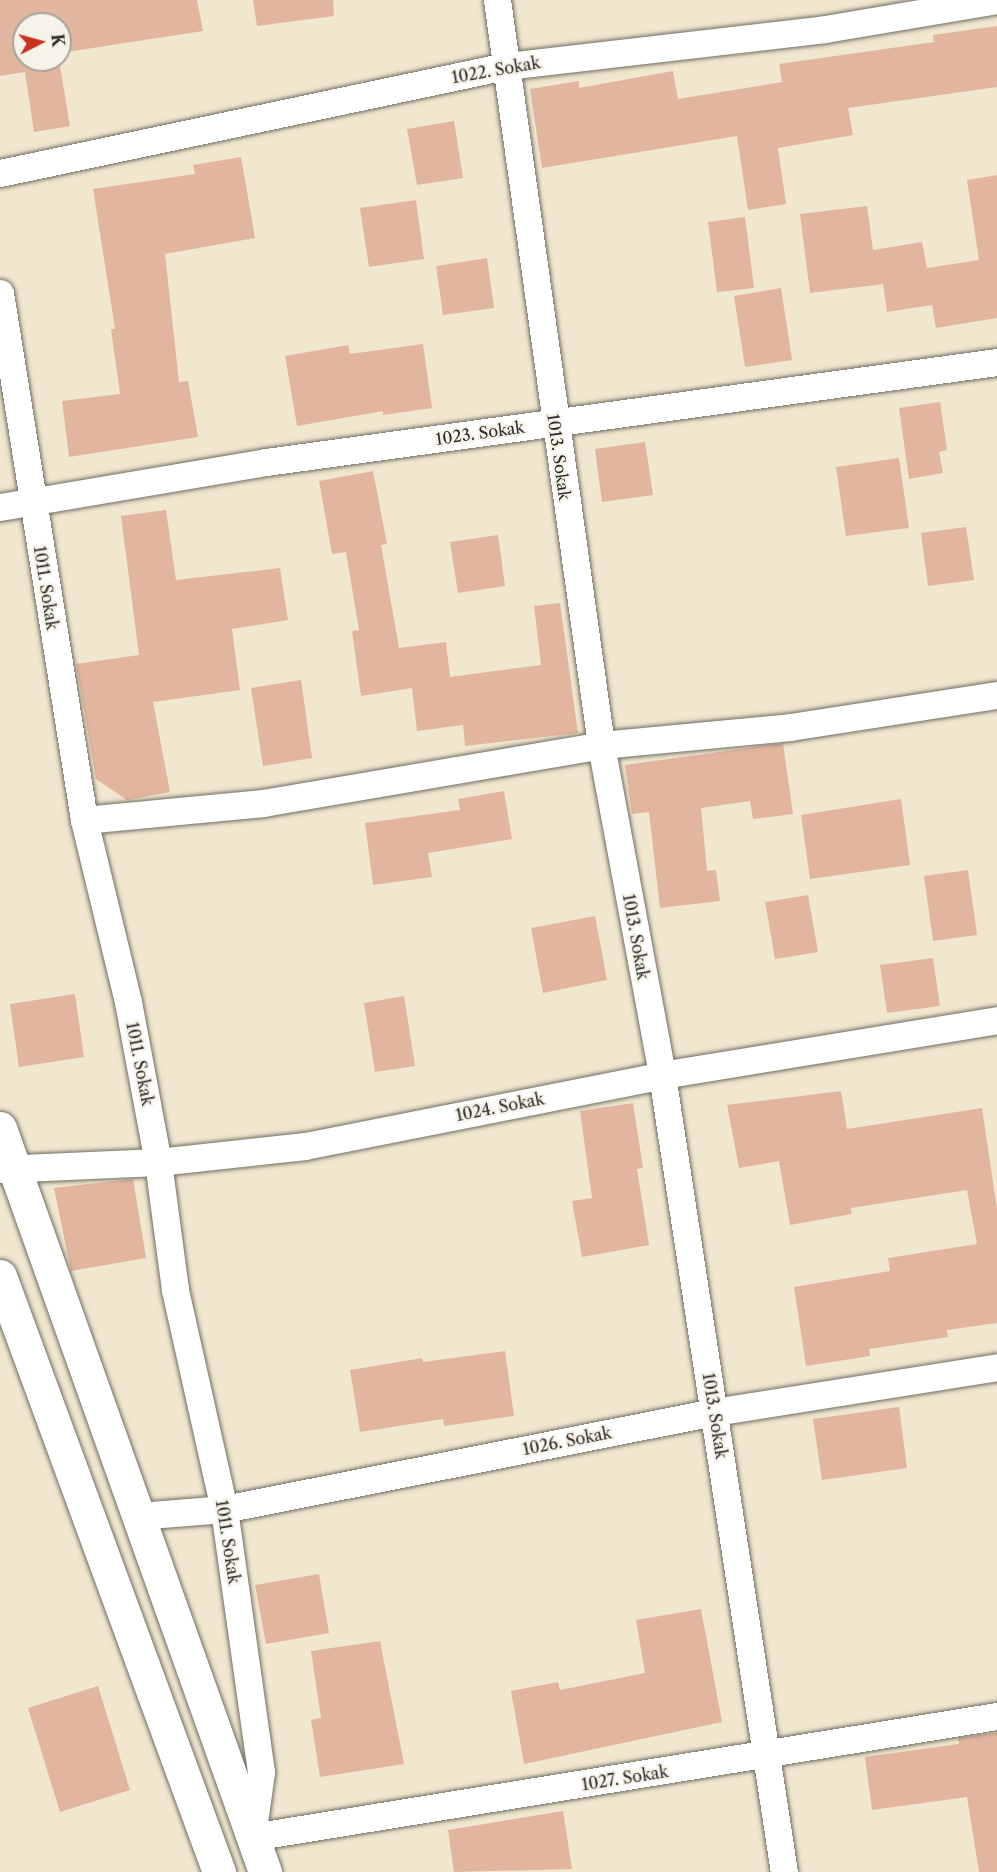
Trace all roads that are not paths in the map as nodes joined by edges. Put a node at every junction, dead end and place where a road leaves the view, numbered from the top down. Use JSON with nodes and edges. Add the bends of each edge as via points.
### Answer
{"nodes":[{"id":1,"x":497,"y":0,"type":"edge"},
{"id":2,"x":997,"y":0,"type":"edge"},
{"id":3,"x":506,"y":66,"type":"junction"},
{"id":4,"x":0,"y":173,"type":"edge"},
{"id":5,"x":0,"y":293,"type":"edge"},
{"id":6,"x":997,"y":362,"type":"edge"},
{"id":7,"x":554,"y":423,"type":"junction"},
{"id":8,"x":32,"y":501,"type":"junction"},
{"id":9,"x":0,"y":507,"type":"edge"},
{"id":10,"x":997,"y":694,"type":"edge"},
{"id":11,"x":601,"y":745,"type":"junction"},
{"id":12,"x":84,"y":820,"type":"junction"},
{"id":13,"x":997,"y":1020,"type":"edge"},
{"id":14,"x":662,"y":1075,"type":"junction"},
{"id":15,"x":0,"y":1128,"type":"edge"},
{"id":16,"x":158,"y":1162,"type":"junction"},
{"id":17,"x":6,"y":1168,"type":"edge"},
{"id":18,"x":0,"y":1276,"type":"edge"},
{"id":19,"x":997,"y":1366,"type":"edge"},
{"id":20,"x":714,"y":1412,"type":"junction"},
{"id":21,"x":224,"y":1509,"type":"junction"},
{"id":22,"x":137,"y":1515,"type":"junction"},
{"id":23,"x":997,"y":1716,"type":"edge"},
{"id":24,"x":764,"y":1756,"type":"junction"},
{"id":25,"x":252,"y":1837,"type":"junction"},
{"id":26,"x":219,"y":1872,"type":"edge"},
{"id":27,"x":265,"y":1872,"type":"edge"},
{"id":28,"x":784,"y":1872,"type":"edge"}],
"edges":[{"from":1,"to":3,"type":"street","name":"1013. Sokak"},
{"from":2,"to":3,"type":"street","name":"1022. Sokak","via":[[825,29]]},
{"from":3,"to":4,"type":"street","name":"1022. Sokak"},
{"from":3,"to":7,"type":"street","name":"1013. Sokak"},
{"from":5,"to":8,"type":"street","name":"1011. Sokak"},
{"from":6,"to":7,"type":"street","name":"1023. Sokak"},
{"from":7,"to":8,"type":"street","name":"1023. Sokak","via":[[266,462]]},
{"from":7,"to":11,"type":"street","name":"1013. Sokak"},
{"from":8,"to":9,"type":"street","name":"1023. Sokak"},
{"from":8,"to":12,"type":"street","name":"1011. Sokak"},
{"from":10,"to":11,"type":"street","via":[[790,727]]},
{"from":11,"to":12,"type":"street","via":[[264,803]]},
{"from":11,"to":14,"type":"street","name":"1013. Sokak"},
{"from":12,"to":16,"type":"street","name":"1011. Sokak","via":[[128,1002]]},
{"from":13,"to":14,"type":"street","name":"1024. Sokak"},
{"from":14,"to":16,"type":"street","name":"1024. Sokak","via":[[305,1146]]},
{"from":14,"to":20,"type":"street","name":"1013. Sokak"},
{"from":15,"to":17,"type":"street"},
{"from":16,"to":17,"type":"street","name":"1024. Sokak"},
{"from":16,"to":21,"type":"street","name":"1011. Sokak","via":[[175,1290]]},
{"from":17,"to":22,"type":"street"},
{"from":18,"to":26,"type":"street"},
{"from":19,"to":20,"type":"street","name":"1026. Sokak"},
{"from":20,"to":21,"type":"street","name":"1026. Sokak"},
{"from":20,"to":24,"type":"street","name":"1013. Sokak"},
{"from":21,"to":22,"type":"street","name":"1026. Sokak"},
{"from":21,"to":25,"type":"street","name":"1011. Sokak","via":[[261,1772]]},
{"from":22,"to":25,"type":"street"},
{"from":23,"to":24,"type":"street","name":"1027. Sokak"},
{"from":24,"to":25,"type":"street","name":"1027. Sokak"},
{"from":24,"to":28,"type":"street","name":"1013. Sokak"},
{"from":25,"to":27,"type":"street"}]}
